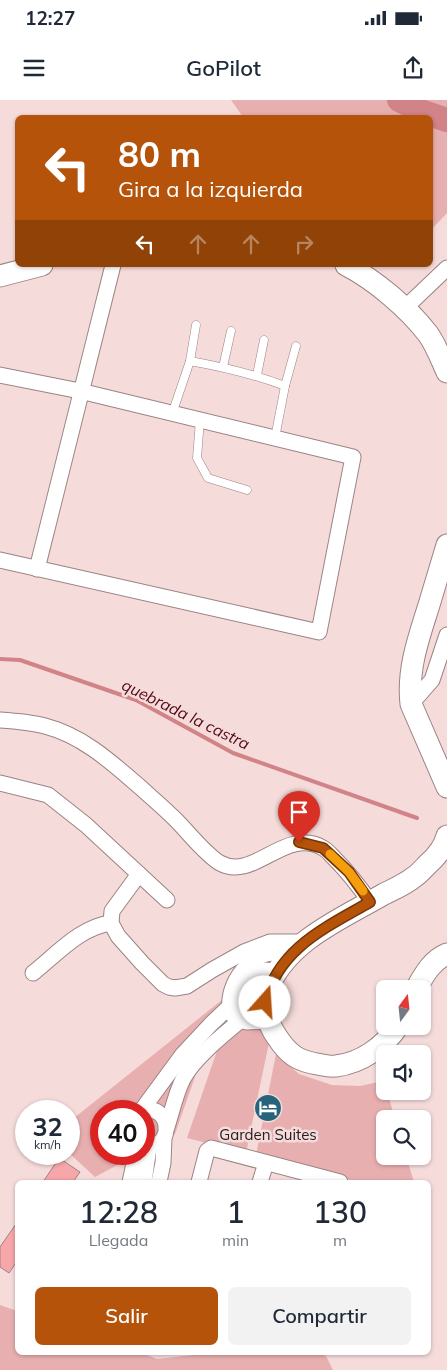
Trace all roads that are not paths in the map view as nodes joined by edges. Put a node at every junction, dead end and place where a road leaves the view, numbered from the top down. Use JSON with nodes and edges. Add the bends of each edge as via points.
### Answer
{"nodes":[{"id":1,"x":34,"y":267,"type":"edge"},
{"id":2,"x":111,"y":267,"type":"edge"},
{"id":3,"x":350,"y":267,"type":"edge"},
{"id":4,"x":447,"y":268,"type":"edge"},
{"id":5,"x":0,"y":276,"type":"edge"},
{"id":6,"x":405,"y":308,"type":"junction"},
{"id":7,"x":196,"y":325,"type":"dead end"},
{"id":8,"x":230,"y":332,"type":"dead end"},
{"id":9,"x":264,"y":340,"type":"dead end"},
{"id":10,"x":296,"y":346,"type":"dead end"},
{"id":11,"x":190,"y":361,"type":"junction"},
{"id":12,"x":223,"y":367,"type":"junction"},
{"id":13,"x":447,"y":372,"type":"edge"},
{"id":14,"x":0,"y":375,"type":"edge"},
{"id":15,"x":257,"y":375,"type":"junction"},
{"id":16,"x":285,"y":386,"type":"junction"},
{"id":17,"x":80,"y":391,"type":"junction"},
{"id":18,"x":172,"y":414,"type":"junction"},
{"id":19,"x":200,"y":420,"type":"junction"},
{"id":20,"x":275,"y":438,"type":"junction"},
{"id":21,"x":246,"y":490,"type":"dead end"},
{"id":22,"x":447,"y":545,"type":"edge"},
{"id":23,"x":0,"y":560,"type":"edge"},
{"id":24,"x":37,"y":569,"type":"junction"},
{"id":25,"x":447,"y":635,"type":"edge"},
{"id":26,"x":411,"y":704,"type":"junction"},
{"id":27,"x":0,"y":720,"type":"edge"},
{"id":28,"x":0,"y":782,"type":"edge"},
{"id":29,"x":447,"y":788,"type":"edge"},
{"id":30,"x":447,"y":836,"type":"edge"},
{"id":31,"x":139,"y":874,"type":"junction"},
{"id":32,"x":167,"y":900,"type":"dead end"},
{"id":33,"x":370,"y":902,"type":"junction"},
{"id":34,"x":111,"y":923,"type":"junction"},
{"id":35,"x":305,"y":942,"type":"junction"},
{"id":36,"x":447,"y":954,"type":"edge"},
{"id":37,"x":283,"y":964,"type":"junction"},
{"id":38,"x":33,"y":974,"type":"dead end"},
{"id":39,"x":421,"y":980,"type":"edge"},
{"id":40,"x":229,"y":1007,"type":"junction"},
{"id":41,"x":242,"y":1021,"type":"junction"},
{"id":42,"x":269,"y":1021,"type":"junction"},
{"id":43,"x":392,"y":1035,"type":"edge"},
{"id":44,"x":149,"y":1100,"type":"edge"},
{"id":45,"x":155,"y":1111,"type":"edge"},
{"id":46,"x":165,"y":1133,"type":"junction"},
{"id":47,"x":155,"y":1144,"type":"edge"},
{"id":48,"x":266,"y":1163,"type":"junction"},
{"id":49,"x":137,"y":1165,"type":"edge"},
{"id":50,"x":143,"y":1165,"type":"edge"},
{"id":51,"x":131,"y":1180,"type":"edge"},
{"id":52,"x":144,"y":1180,"type":"edge"},
{"id":53,"x":159,"y":1180,"type":"edge"},
{"id":54,"x":200,"y":1180,"type":"edge"},
{"id":55,"x":261,"y":1180,"type":"edge"},
{"id":56,"x":332,"y":1180,"type":"edge"}],
"edges":[{"from":1,"to":5,"type":"street"},
{"from":2,"to":17,"type":"street"},
{"from":3,"to":6,"type":"street"},
{"from":4,"to":6,"type":"street"},
{"from":6,"to":13,"type":"street","via":[[428,335]]},
{"from":7,"to":11,"type":"lane"},
{"from":8,"to":12,"type":"lane"},
{"from":9,"to":15,"type":"lane"},
{"from":10,"to":16,"type":"lane"},
{"from":11,"to":12,"type":"lane"},
{"from":11,"to":18,"type":"lane"},
{"from":12,"to":15,"type":"lane"},
{"from":14,"to":17,"type":"street"},
{"from":15,"to":16,"type":"lane"},
{"from":16,"to":20,"type":"lane"},
{"from":17,"to":18,"type":"street"},
{"from":17,"to":24,"type":"street"},
{"from":18,"to":19,"type":"street"},
{"from":19,"to":20,"type":"street"},
{"from":19,"to":21,"type":"lane","via":[[197,458],[208,478]]},
{"from":20,"to":24,"type":"street","via":[[353,457],[319,632]]},
{"from":22,"to":26,"type":"street","via":[[414,651],[410,672]]},
{"from":23,"to":24,"type":"street"},
{"from":25,"to":26,"type":"street","via":[[432,680]]},
{"from":26,"to":29,"type":"street"},
{"from":27,"to":33,"type":"street","via":[[47,726],[89,745],[168,812],[219,862],[231,867],[242,866],[292,844],[312,844],[323,848],[349,872]]},
{"from":28,"to":31,"type":"street","via":[[48,795]]},
{"from":30,"to":33,"type":"street","via":[[433,860],[413,878]]},
{"from":31,"to":32,"type":"street"},
{"from":31,"to":34,"type":"street","via":[[112,911]]},
{"from":33,"to":35,"type":"street"},
{"from":34,"to":35,"type":"street","via":[[142,963],[163,984],[175,988],[187,986],[244,952],[270,942]]},
{"from":34,"to":38,"type":"street","via":[[98,924],[84,931]]},
{"from":35,"to":37,"type":"street"},
{"from":36,"to":39,"type":"street","via":[[441,956]]},
{"from":37,"to":40,"type":"street","via":[[274,952],[255,960],[235,981]]},
{"from":37,"to":41,"type":"street","via":[[255,975],[250,982]]},
{"from":37,"to":42,"type":"street","via":[[269,986],[265,1002]]},
{"from":40,"to":41,"type":"street","via":[[231,1014]]},
{"from":40,"to":44,"type":"street","via":[[183,1054]]},
{"from":41,"to":42,"type":"street"},
{"from":41,"to":46,"type":"street","via":[[223,1035],[187,1072]]},
{"from":42,"to":43,"type":"street","via":[[290,1055],[312,1063],[335,1066],[367,1056]]},
{"from":45,"to":46,"type":"street","via":[[162,1116]]},
{"from":46,"to":47,"type":"street"},
{"from":46,"to":53,"type":"street"},
{"from":48,"to":54,"type":"street","via":[[211,1148],[207,1151]]},
{"from":48,"to":55,"type":"street"},
{"from":48,"to":56,"type":"street"},
{"from":49,"to":51,"type":"street"},
{"from":50,"to":52,"type":"street"}]}
